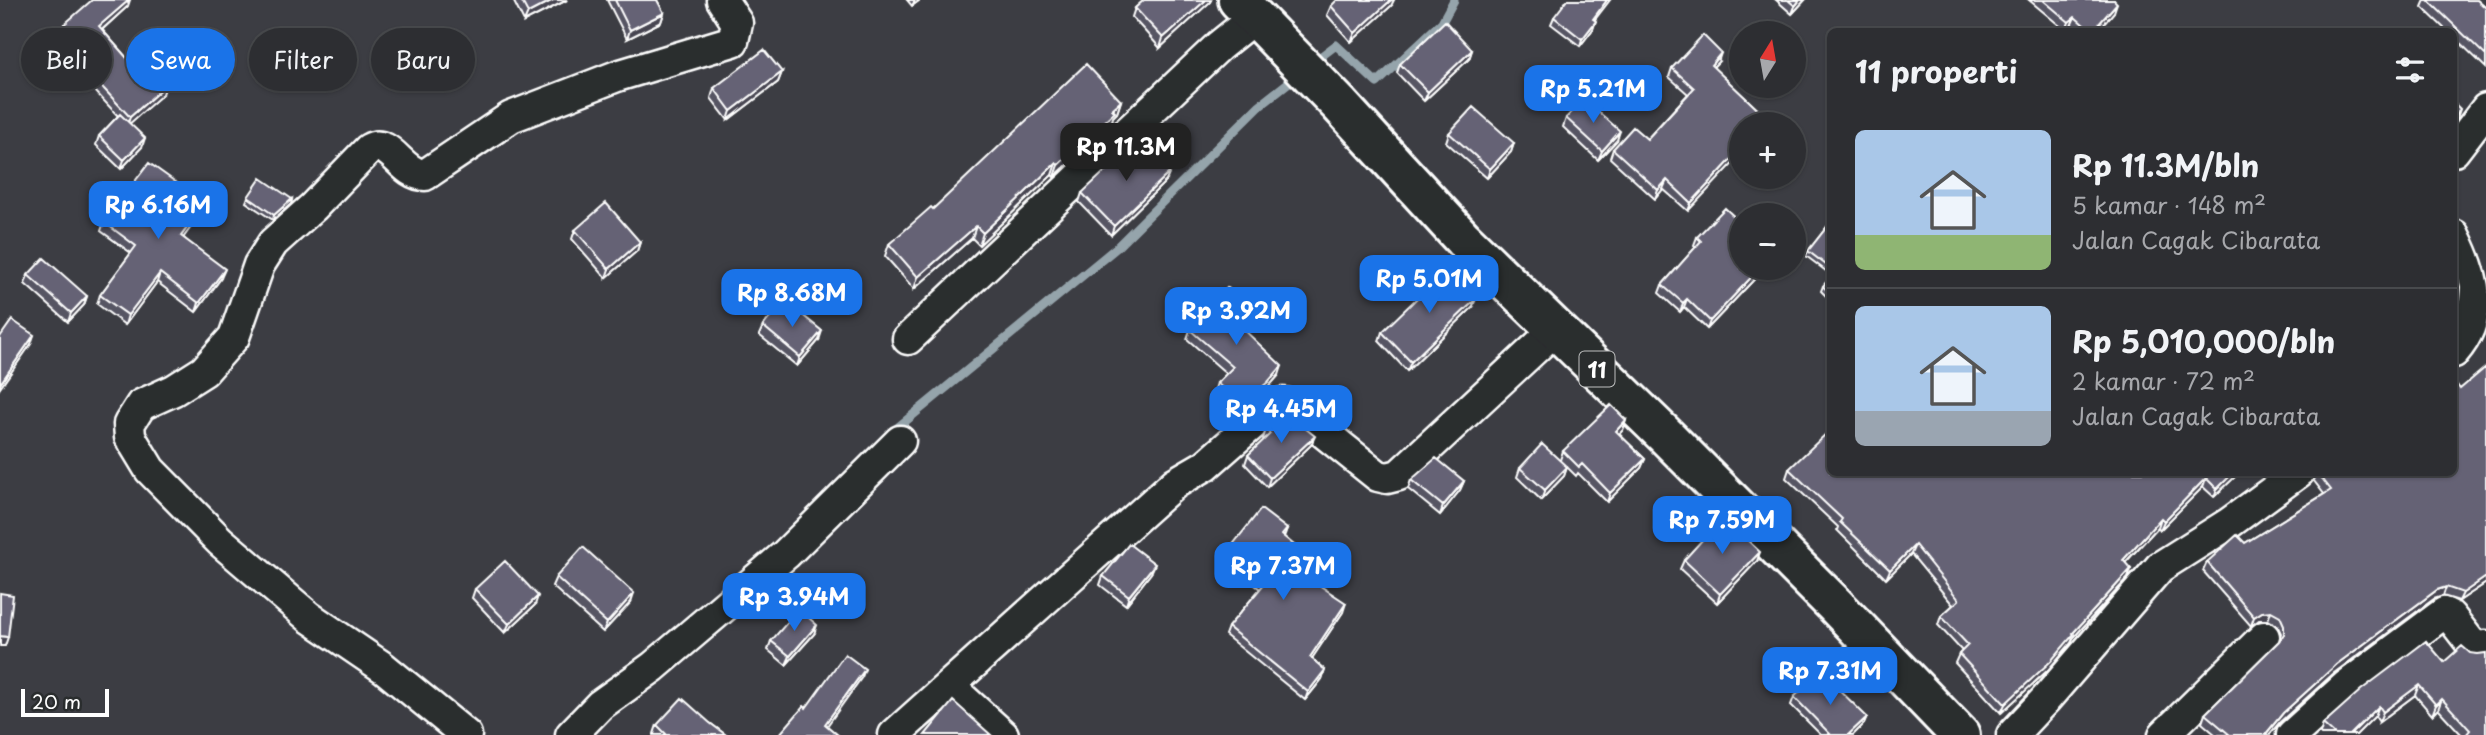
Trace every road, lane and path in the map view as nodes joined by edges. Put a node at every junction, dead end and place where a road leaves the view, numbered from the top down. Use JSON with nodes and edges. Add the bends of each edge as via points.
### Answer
{"nodes":[{"id":1,"x":722,"y":0,"type":"edge"},
{"id":2,"x":1247,"y":9,"type":"edge"},
{"id":3,"x":2486,"y":109,"type":"edge"},
{"id":4,"x":2457,"y":147,"type":"edge"},
{"id":5,"x":2457,"y":241,"type":"edge"},
{"id":6,"x":2481,"y":325,"type":"edge"},
{"id":7,"x":1557,"y":328,"type":"junction"},
{"id":8,"x":908,"y":339,"type":"dead end"},
{"id":9,"x":2457,"y":349,"type":"edge"},
{"id":10,"x":900,"y":441,"type":"dead end"},
{"id":11,"x":2294,"y":476,"type":"edge"},
{"id":12,"x":2264,"y":637,"type":"dead end"},
{"id":13,"x":2486,"y":646,"type":"edge"},
{"id":14,"x":949,"y":686,"type":"junction"},
{"id":15,"x":466,"y":735,"type":"edge"},
{"id":16,"x":571,"y":735,"type":"edge"},
{"id":17,"x":894,"y":735,"type":"edge"},
{"id":18,"x":1003,"y":735,"type":"edge"},
{"id":19,"x":1960,"y":735,"type":"edge"},
{"id":20,"x":2012,"y":735,"type":"edge"},
{"id":21,"x":2164,"y":735,"type":"edge"},
{"id":22,"x":2292,"y":735,"type":"edge"}],
"edges":[{"from":1,"to":15,"type":"street","via":[[737,23],[733,41],[617,76],[511,117],[425,175],[409,172],[385,147],[369,149],[273,243],[259,265],[234,337],[212,363],[174,390],[141,405],[129,424],[130,437],[149,470],[220,541],[309,617],[384,668]]},
{"from":2,"to":7,"type":"highway","number":"11","via":[[1463,239]]},
{"from":2,"to":8,"type":"street","via":[[1219,46]]},
{"from":3,"to":4,"type":"street"},
{"from":5,"to":6,"type":"street","via":[[2473,274]]},
{"from":6,"to":9,"type":"street"},
{"from":7,"to":14,"type":"street","via":[[1393,478],[1378,476],[1288,404],[1272,407],[1206,465],[1175,483]]},
{"from":7,"to":19,"type":"highway","number":"11"},
{"from":10,"to":16,"type":"street","via":[[786,554],[653,667],[600,705]]},
{"from":11,"to":20,"type":"street","via":[[2160,567]]},
{"from":12,"to":21,"type":"street"},
{"from":13,"to":22,"type":"street","via":[[2474,647],[2444,613],[2346,686]]},
{"from":14,"to":17,"type":"street"},
{"from":14,"to":18,"type":"street"}]}
